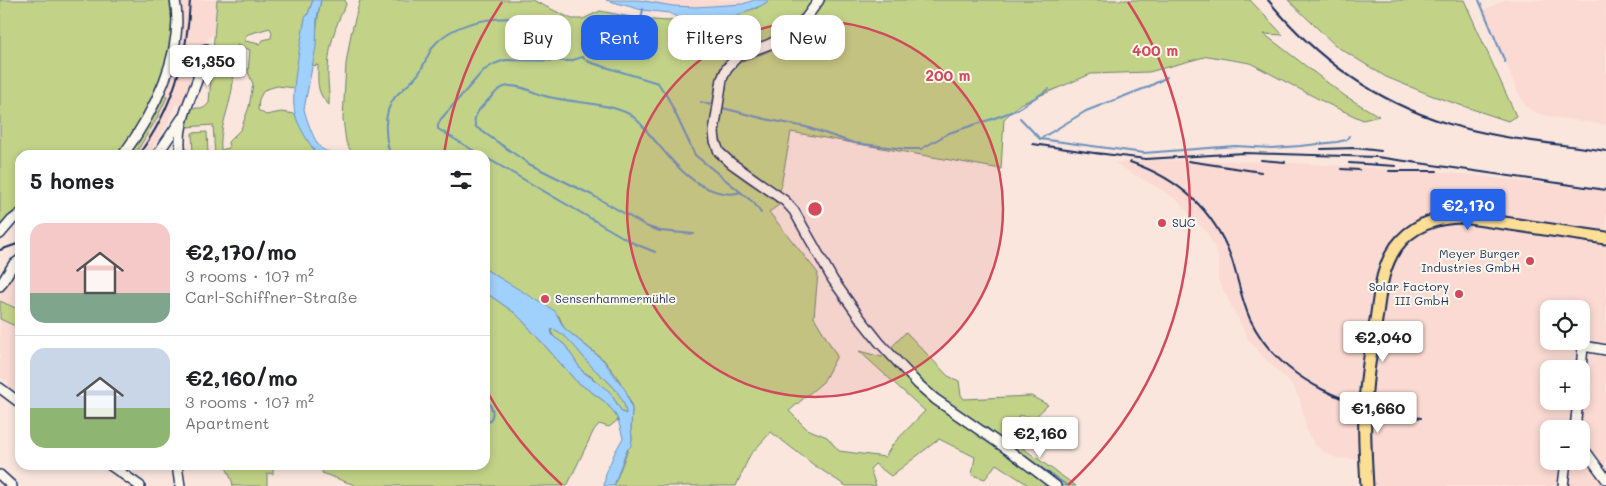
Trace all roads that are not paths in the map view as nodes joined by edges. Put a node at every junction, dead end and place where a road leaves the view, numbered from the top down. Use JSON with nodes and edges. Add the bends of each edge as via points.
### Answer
{"nodes":[{"id":1,"x":175,"y":0,"type":"edge"},
{"id":2,"x":819,"y":0,"type":"edge"},
{"id":3,"x":206,"y":49,"type":"dead end"},
{"id":4,"x":182,"y":118,"type":"junction"},
{"id":5,"x":127,"y":150,"type":"edge"},
{"id":6,"x":160,"y":150,"type":"edge"},
{"id":7,"x":181,"y":150,"type":"edge"},
{"id":8,"x":15,"y":218,"type":"edge"},
{"id":9,"x":0,"y":234,"type":"edge"},
{"id":10,"x":1606,"y":238,"type":"edge"},
{"id":11,"x":15,"y":264,"type":"edge"},
{"id":12,"x":0,"y":286,"type":"edge"},
{"id":13,"x":1606,"y":350,"type":"edge"},
{"id":14,"x":1582,"y":360,"type":"edge"},
{"id":15,"x":0,"y":388,"type":"edge"},
{"id":16,"x":15,"y":399,"type":"edge"},
{"id":17,"x":1590,"y":458,"type":"edge"},
{"id":18,"x":117,"y":470,"type":"edge"},
{"id":19,"x":177,"y":470,"type":"edge"},
{"id":20,"x":1565,"y":470,"type":"edge"},
{"id":21,"x":0,"y":475,"type":"edge"},
{"id":22,"x":1606,"y":480,"type":"edge"},
{"id":23,"x":12,"y":486,"type":"edge"},
{"id":24,"x":140,"y":486,"type":"edge"},
{"id":25,"x":180,"y":486,"type":"edge"},
{"id":26,"x":1056,"y":486,"type":"edge"},
{"id":27,"x":1367,"y":486,"type":"edge"},
{"id":28,"x":1563,"y":486,"type":"edge"}],
"edges":[{"from":1,"to":5,"type":"street","via":[[176,34],[165,78]]},
{"from":2,"to":26,"type":"street","via":[[790,32],[770,44],[738,56],[726,68],[714,132],[719,152],[794,211],[833,280],[860,318],[918,384]]},
{"from":3,"to":4,"type":"street","via":[[201,73]]},
{"from":4,"to":6,"type":"street"},
{"from":4,"to":7,"type":"street"},
{"from":8,"to":9,"type":"street"},
{"from":10,"to":27,"type":"main road","via":[[1450,217],[1416,228],[1398,246],[1383,276],[1367,379]]},
{"from":11,"to":12,"type":"street"},
{"from":13,"to":14,"type":"street","via":[[1583,346]]},
{"from":15,"to":16,"type":"street"},
{"from":17,"to":22,"type":"street"},
{"from":18,"to":24,"type":"street"},
{"from":19,"to":25,"type":"street"},
{"from":20,"to":28,"type":"street"},
{"from":21,"to":23,"type":"street"}]}
